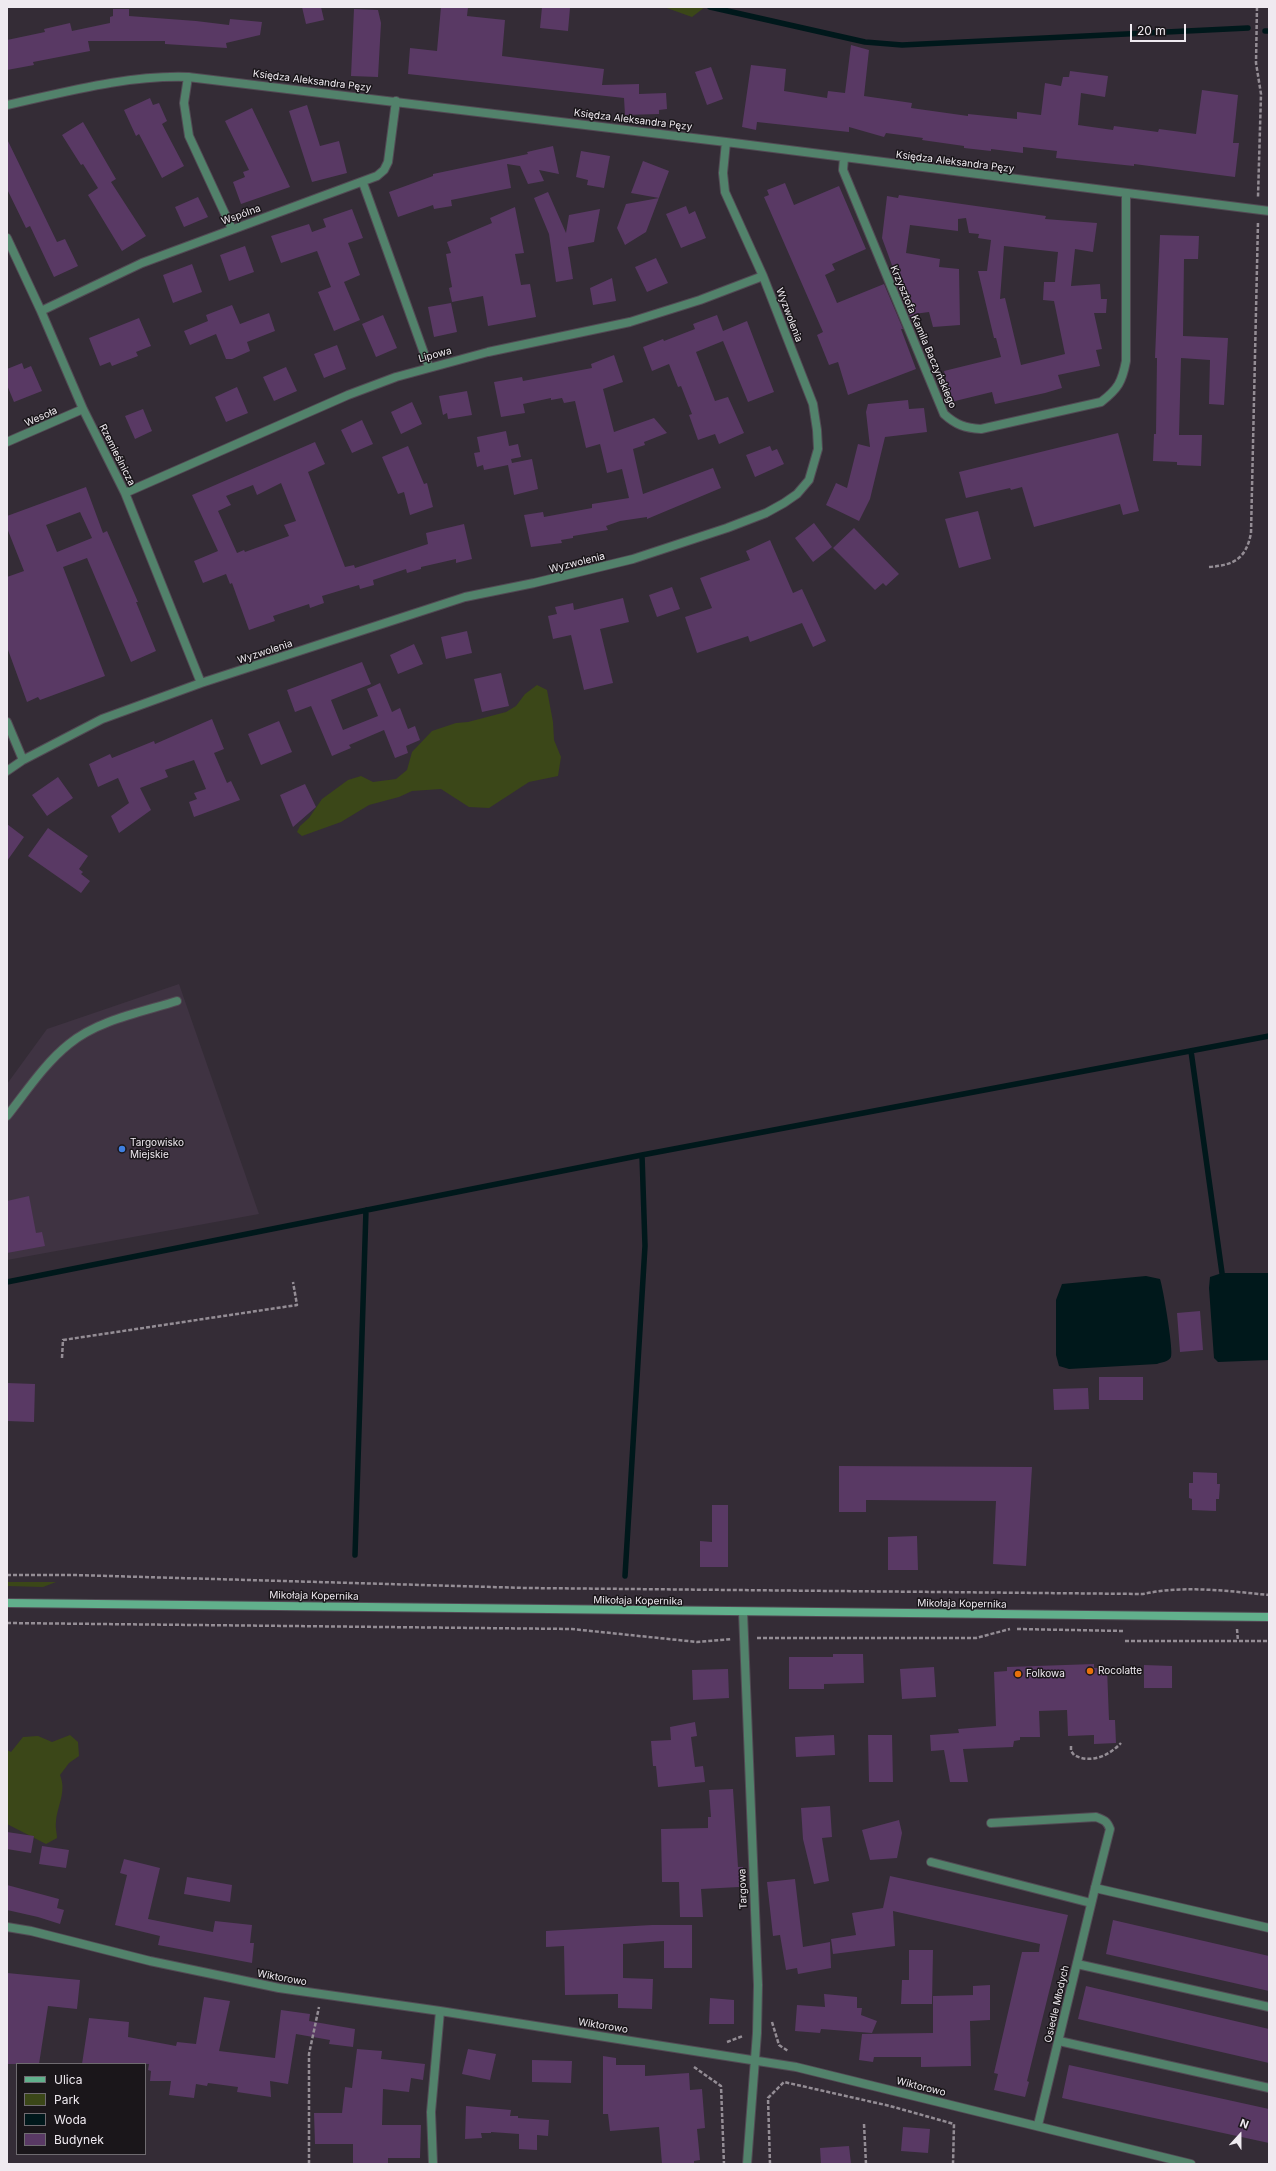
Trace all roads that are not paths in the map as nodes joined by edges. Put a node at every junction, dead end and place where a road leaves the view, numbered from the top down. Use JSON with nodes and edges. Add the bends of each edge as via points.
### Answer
{"nodes":[{"id":1,"x":188,"y":77,"type":"junction"},
{"id":2,"x":396,"y":101,"type":"junction"},
{"id":3,"x":7,"y":105,"type":"edge"},
{"id":4,"x":726,"y":142,"type":"junction"},
{"id":5,"x":844,"y":158,"type":"junction"},
{"id":6,"x":363,"y":183,"type":"junction"},
{"id":7,"x":1126,"y":194,"type":"junction"},
{"id":8,"x":1269,"y":211,"type":"edge"},
{"id":9,"x":232,"y":229,"type":"junction"},
{"id":10,"x":7,"y":238,"type":"edge"},
{"id":11,"x":763,"y":276,"type":"junction"},
{"id":12,"x":41,"y":311,"type":"junction"},
{"id":13,"x":429,"y":367,"type":"junction"},
{"id":14,"x":83,"y":409,"type":"junction"},
{"id":15,"x":7,"y":442,"type":"edge"},
{"id":16,"x":125,"y":493,"type":"junction"},
{"id":17,"x":201,"y":683,"type":"junction"},
{"id":18,"x":7,"y":722,"type":"edge"},
{"id":19,"x":23,"y":760,"type":"junction"},
{"id":20,"x":7,"y":771,"type":"edge"},
{"id":21,"x":177,"y":1001,"type":"dead end"},
{"id":22,"x":7,"y":1116,"type":"edge"},
{"id":23,"x":7,"y":1603,"type":"edge"},
{"id":24,"x":743,"y":1612,"type":"junction"},
{"id":25,"x":1269,"y":1617,"type":"edge"},
{"id":26,"x":991,"y":1823,"type":"dead end"},
{"id":27,"x":931,"y":1862,"type":"dead end"},
{"id":28,"x":1095,"y":1888,"type":"junction"},
{"id":29,"x":1091,"y":1903,"type":"junction"},
{"id":30,"x":7,"y":1927,"type":"edge"},
{"id":31,"x":1269,"y":1928,"type":"edge"},
{"id":32,"x":1077,"y":1964,"type":"junction"},
{"id":33,"x":1269,"y":2007,"type":"edge"},
{"id":34,"x":440,"y":2011,"type":"junction"},
{"id":35,"x":1059,"y":2041,"type":"junction"},
{"id":36,"x":754,"y":2060,"type":"junction"},
{"id":37,"x":1269,"y":2088,"type":"edge"},
{"id":38,"x":1038,"y":2125,"type":"junction"},
{"id":39,"x":433,"y":2164,"type":"edge"},
{"id":40,"x":747,"y":2164,"type":"edge"},
{"id":41,"x":1191,"y":2164,"type":"edge"}],
"edges":[{"from":1,"to":2,"type":"street","name":"Księdza Aleksandra Pęzy"},
{"from":1,"to":3,"type":"street","name":"Księdza Aleksandra Pęzy","via":[[137,79]]},
{"from":1,"to":9,"type":"street","via":[[184,103],[189,136]]},
{"from":2,"to":4,"type":"street","name":"Księdza Aleksandra Pęzy"},
{"from":2,"to":6,"type":"street","name":"Wspólna","via":[[388,162],[377,176]]},
{"from":4,"to":5,"type":"street","name":"Księdza Aleksandra Pęzy"},
{"from":4,"to":11,"type":"street","name":"Wyzwolenia","via":[[723,173],[726,192]]},
{"from":5,"to":7,"type":"street","name":"Księdza Aleksandra Pęzy"},
{"from":5,"to":7,"type":"street","name":"Krzysztofa Kamila Baczyńskiego","via":[[843,170],[944,414],[953,423],[968,429],[981,429],[1101,402],[1114,392],[1121,382],[1126,361]]},
{"from":6,"to":9,"type":"street","name":"Wspólna"},
{"from":6,"to":13,"type":"street"},
{"from":7,"to":8,"type":"street","name":"Księdza Aleksandra Pęzy"},
{"from":9,"to":12,"type":"street","name":"Wspólna","via":[[142,263]]},
{"from":10,"to":12,"type":"street","name":"Rzemieślnicza"},
{"from":11,"to":13,"type":"street","name":"Lipowa","via":[[700,300],[630,322]]},
{"from":11,"to":17,"type":"street","name":"Wyzwolenia","via":[[813,404],[818,430],[818,449],[809,480],[797,494],[784,503],[727,528],[633,560],[465,597]]},
{"from":12,"to":14,"type":"street","name":"Rzemieślnicza"},
{"from":13,"to":16,"type":"street","name":"Lipowa","via":[[348,395]]},
{"from":14,"to":15,"type":"street","name":"Wesoła"},
{"from":14,"to":16,"type":"street","name":"Rzemieślnicza"},
{"from":16,"to":17,"type":"street","name":"Rzemieślnicza"},
{"from":17,"to":19,"type":"street","name":"Wyzwolenia","via":[[102,719]]},
{"from":18,"to":19,"type":"street"},
{"from":19,"to":20,"type":"street","name":"Wyzwolenia"},
{"from":21,"to":22,"type":"street","via":[[109,1023],[70,1043],[57,1055]]},
{"from":23,"to":24,"type":"main road","name":"Mikołaja Kopernika"},
{"from":24,"to":25,"type":"main road","name":"Mikołaja Kopernika"},
{"from":24,"to":36,"type":"street","name":"Targowa","via":[[758,1985]]},
{"from":26,"to":28,"type":"street","name":"Osiedle Młodych","via":[[1096,1818],[1108,1823],[1110,1829]]},
{"from":27,"to":29,"type":"street"},
{"from":28,"to":29,"type":"street","name":"Osiedle Młodych"},
{"from":28,"to":31,"type":"street"},
{"from":29,"to":32,"type":"street","name":"Osiedle Młodych"},
{"from":30,"to":34,"type":"street","name":"Wiktorowo","via":[[217,1976]]},
{"from":32,"to":33,"type":"street"},
{"from":32,"to":35,"type":"street","name":"Osiedle Młodych"},
{"from":34,"to":36,"type":"street","name":"Wiktorowo"},
{"from":34,"to":39,"type":"street","via":[[431,2112]]},
{"from":35,"to":37,"type":"street"},
{"from":35,"to":38,"type":"street","name":"Osiedle Młodych"},
{"from":36,"to":38,"type":"street","name":"Wiktorowo","via":[[796,2066]]},
{"from":36,"to":40,"type":"street","name":"Targowa"},
{"from":38,"to":41,"type":"street","name":"Wiktorowo"}]}
